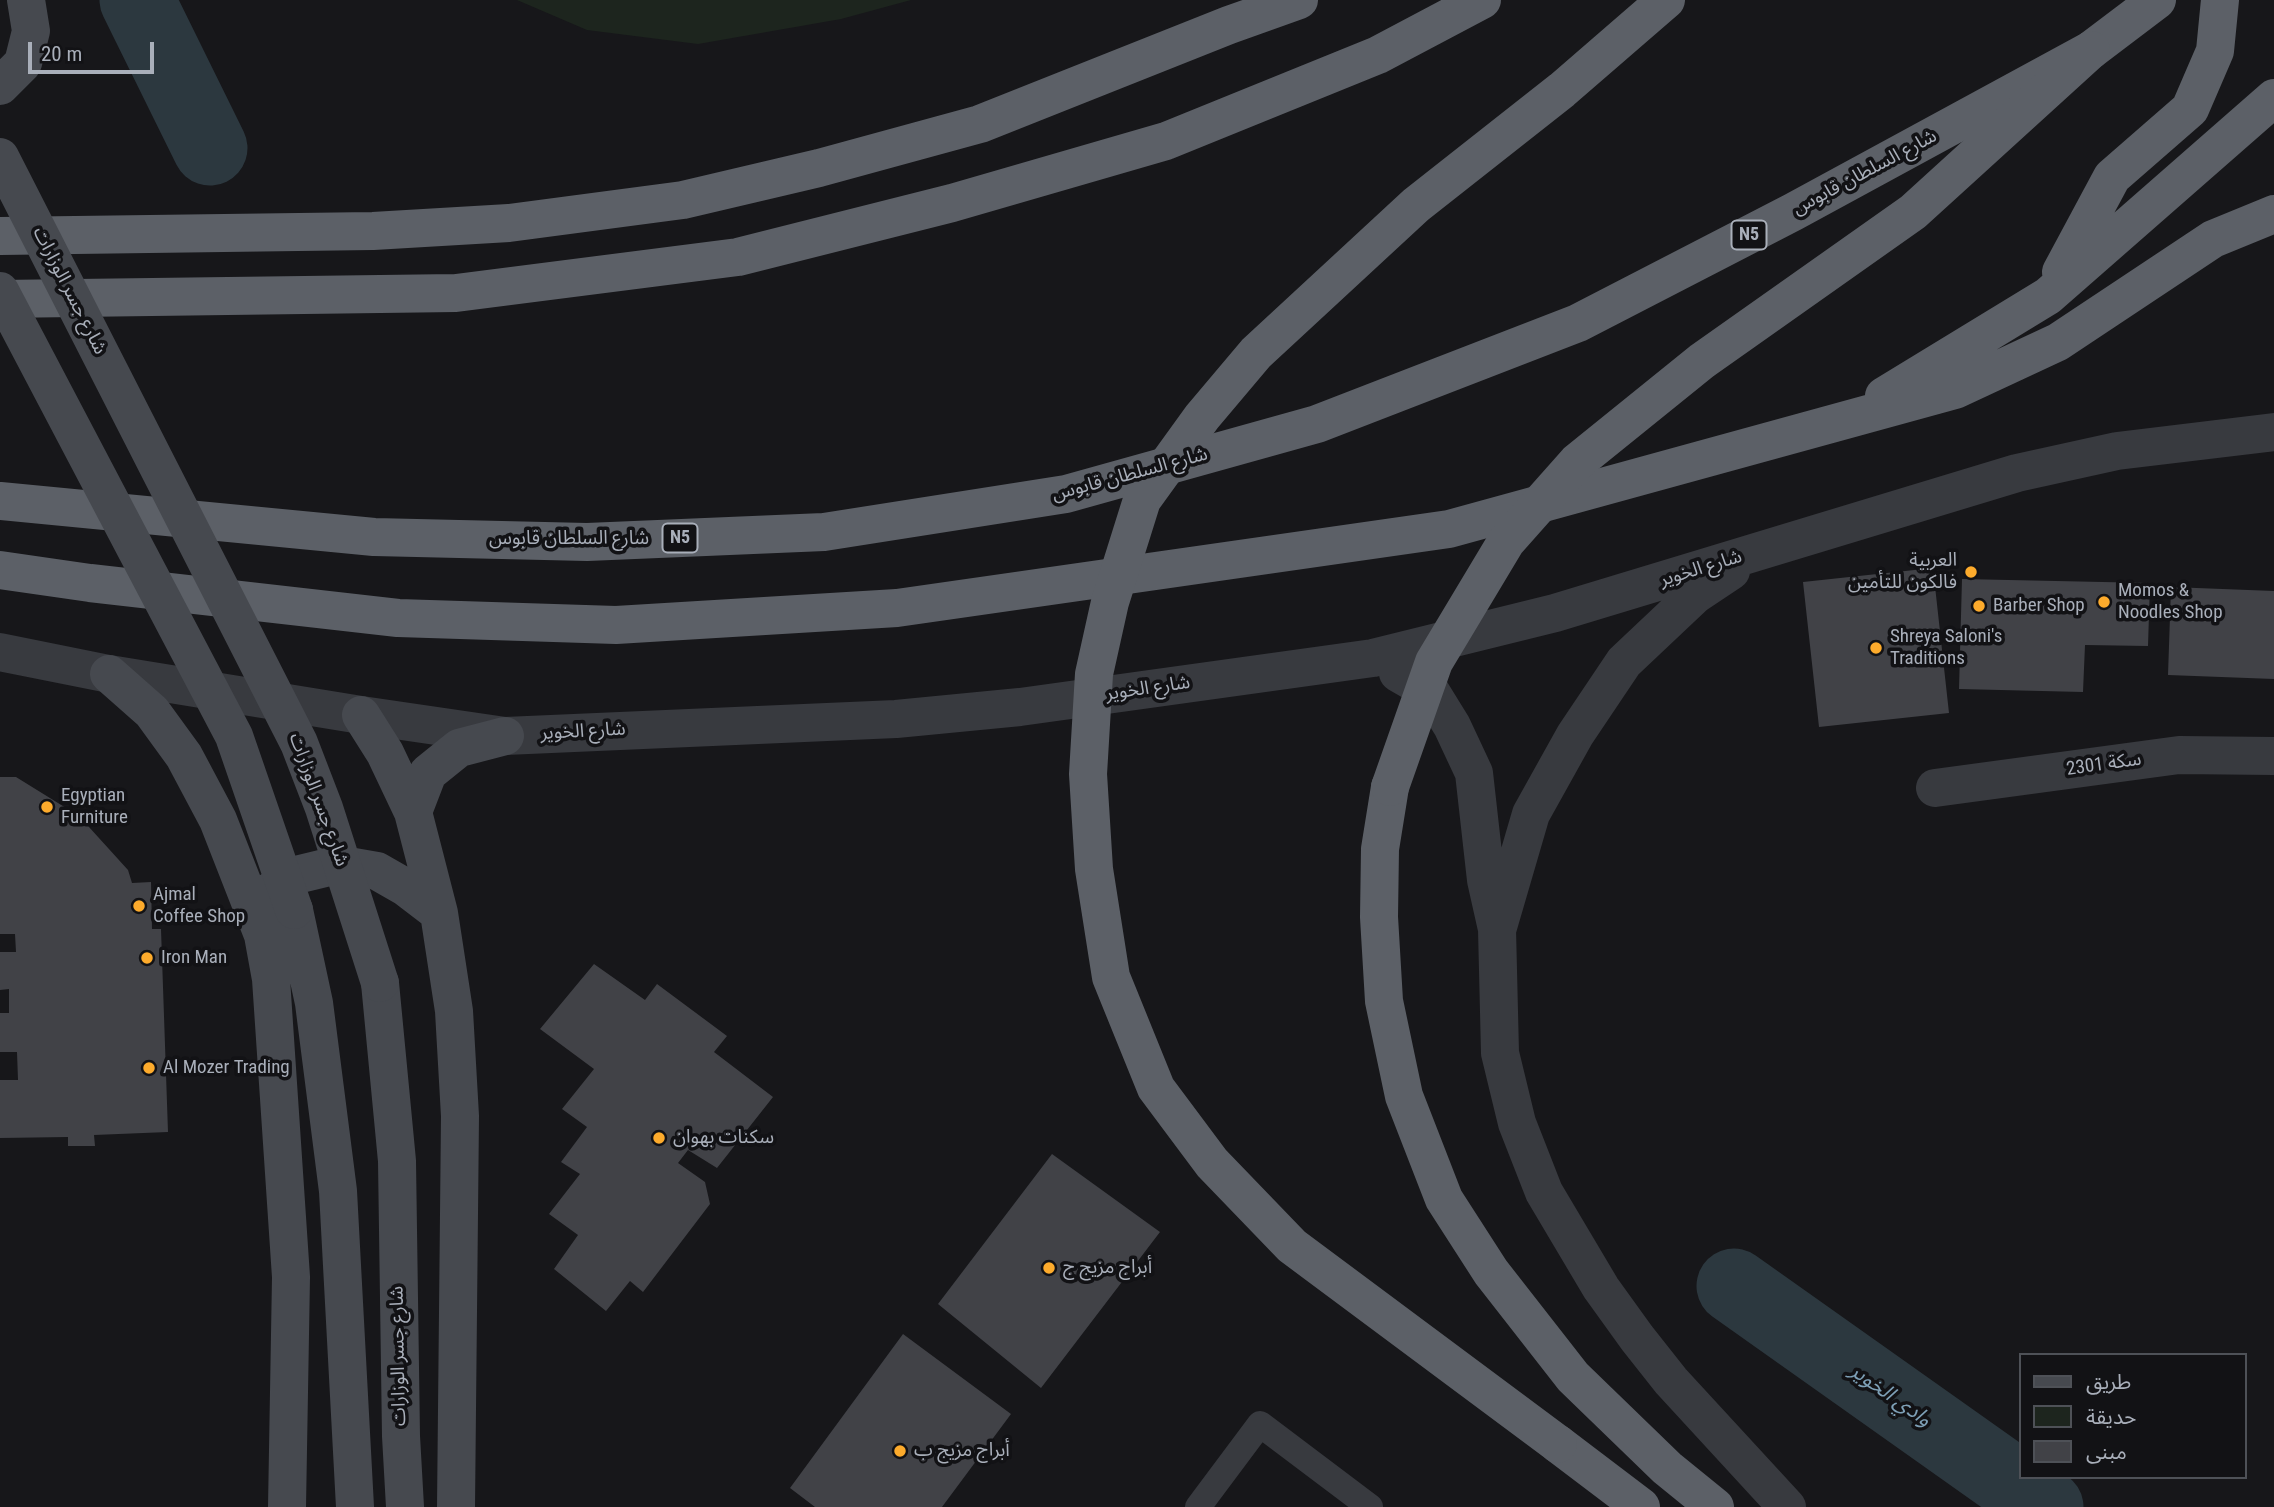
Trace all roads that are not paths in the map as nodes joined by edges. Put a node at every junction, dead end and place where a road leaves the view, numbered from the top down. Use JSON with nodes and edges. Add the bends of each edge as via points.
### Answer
{"nodes":[{"id":1,"x":26,"y":0,"type":"edge"},
{"id":2,"x":1269,"y":0,"type":"edge"},
{"id":3,"x":1299,"y":0,"type":"edge"},
{"id":4,"x":1482,"y":0,"type":"edge"},
{"id":5,"x":1666,"y":0,"type":"edge"},
{"id":6,"x":2157,"y":0,"type":"edge"},
{"id":7,"x":2220,"y":0,"type":"edge"},
{"id":8,"x":1229,"y":25,"type":"junction"},
{"id":9,"x":2091,"y":50,"type":"junction"},
{"id":10,"x":0,"y":86,"type":"edge"},
{"id":11,"x":2274,"y":98,"type":"edge"},
{"id":12,"x":0,"y":157,"type":"edge"},
{"id":13,"x":2274,"y":214,"type":"edge"},
{"id":14,"x":0,"y":236,"type":"edge"},
{"id":15,"x":0,"y":290,"type":"edge"},
{"id":16,"x":2048,"y":296,"type":"junction"},
{"id":17,"x":0,"y":299,"type":"edge"},
{"id":18,"x":1847,"y":419,"type":"junction"},
{"id":19,"x":2274,"y":432,"type":"edge"},
{"id":20,"x":0,"y":501,"type":"edge"},
{"id":21,"x":1759,"y":552,"type":"junction"},
{"id":22,"x":0,"y":570,"type":"edge"},
{"id":23,"x":0,"y":652,"type":"edge"},
{"id":24,"x":1373,"y":658,"type":"junction"},
{"id":25,"x":109,"y":674,"type":"junction"},
{"id":26,"x":361,"y":715,"type":"junction"},
{"id":27,"x":505,"y":736,"type":"junction"},
{"id":28,"x":2274,"y":756,"type":"edge"},
{"id":29,"x":1935,"y":788,"type":"dead end"},
{"id":30,"x":413,"y":812,"type":"junction"},
{"id":31,"x":439,"y":913,"type":"junction"},
{"id":32,"x":1497,"y":929,"type":"junction"},
{"id":33,"x":262,"y":935,"type":"junction"},
{"id":34,"x":287,"y":1507,"type":"edge"},
{"id":35,"x":355,"y":1507,"type":"edge"},
{"id":36,"x":405,"y":1507,"type":"edge"},
{"id":37,"x":456,"y":1507,"type":"edge"},
{"id":38,"x":1198,"y":1507,"type":"edge"},
{"id":39,"x":1370,"y":1507,"type":"edge"},
{"id":40,"x":1641,"y":1507,"type":"edge"},
{"id":41,"x":1715,"y":1507,"type":"edge"},
{"id":42,"x":1787,"y":1507,"type":"edge"}],
"edges":[{"from":1,"to":10,"type":"main road","via":[[32,31],[23,63]]},
{"from":2,"to":8,"type":"highway"},
{"from":3,"to":8,"type":"highway"},
{"from":4,"to":17,"type":"highway","via":[[1378,55],[1166,141],[952,203],[738,257],[456,293]]},
{"from":5,"to":40,"type":"highway","bridge":true,"via":[[1562,90],[1416,205],[1255,353],[1202,417],[1142,500],[1110,602],[1094,674],[1088,774],[1094,869],[1111,977],[1157,1088],[1212,1163],[1292,1246]]},
{"from":6,"to":9,"type":"highway","name":"شارع السلطان قابوس","number":"N5"},
{"from":7,"to":16,"type":"highway","via":[[2215,51],[2190,109],[2112,177]]},
{"from":8,"to":14,"type":"highway","via":[[980,124],[683,200],[509,223],[386,230]]},
{"from":9,"to":20,"type":"highway","name":"شارع السلطان قابوس","number":"N5","bridge":true,"via":[[1578,323],[1317,424],[1066,494],[824,532],[587,542],[374,537]]},
{"from":9,"to":41,"type":"highway","bridge":true,"via":[[1913,212],[1702,361],[1577,462],[1506,542],[1434,662],[1390,787],[1380,849],[1378,918],[1384,1001],[1404,1096],[1444,1199],[1490,1272],[1573,1377],[1667,1468]]},
{"from":11,"to":16,"type":"highway"},
{"from":12,"to":36,"type":"main road","name":"شارع جسر الوزارات","bridge":true,"via":[[299,743],[380,983],[397,1161]]},
{"from":13,"to":18,"type":"highway","via":[[2213,239],[2058,342],[1955,390]]},
{"from":15,"to":35,"type":"main road","bridge":true,"via":[[234,736],[294,910],[314,1003],[338,1191]]},
{"from":16,"to":18,"type":"highway"},
{"from":18,"to":22,"type":"highway","via":[[1449,529],[897,608],[616,625],[398,618]]},
{"from":19,"to":21,"type":"street","name":"شارع الخوير","via":[[2117,451],[2017,473]]},
{"from":21,"to":24,"type":"street","name":"شارع الخوير","via":[[1555,613]]},
{"from":21,"to":32,"type":"street","via":[[1695,595],[1624,662],[1575,735],[1531,814]]},
{"from":23,"to":25,"type":"street","name":"شارع الخوير"},
{"from":24,"to":27,"type":"street","name":"شارع الخوير","via":[[1020,708],[896,719]]},
{"from":24,"to":32,"type":"street","via":[[1431,692],[1458,737],[1474,773],[1486,880]]},
{"from":25,"to":26,"type":"street","name":"شارع الخوير"},
{"from":25,"to":33,"type":"main road","via":[[152,712],[184,756],[218,820]]},
{"from":26,"to":27,"type":"street","name":"شارع الخوير"},
{"from":26,"to":30,"type":"main road"},
{"from":27,"to":30,"type":"main road","via":[[459,748],[428,774]]},
{"from":28,"to":29,"type":"street","name":"سكة 2301","via":[[2179,755]]},
{"from":30,"to":31,"type":"main road"},
{"from":31,"to":33,"type":"main road","via":[[377,871],[328,867],[292,876],[269,891]]},
{"from":31,"to":37,"type":"main road","via":[[454,1011],[460,1116]]},
{"from":32,"to":42,"type":"street","via":[[1500,1053],[1517,1123],[1544,1192],[1601,1288],[1654,1359]]},
{"from":33,"to":34,"type":"main road","via":[[271,979],[291,1277]]},
{"from":38,"to":39,"type":"lane","via":[[1260,1424]]}]}
